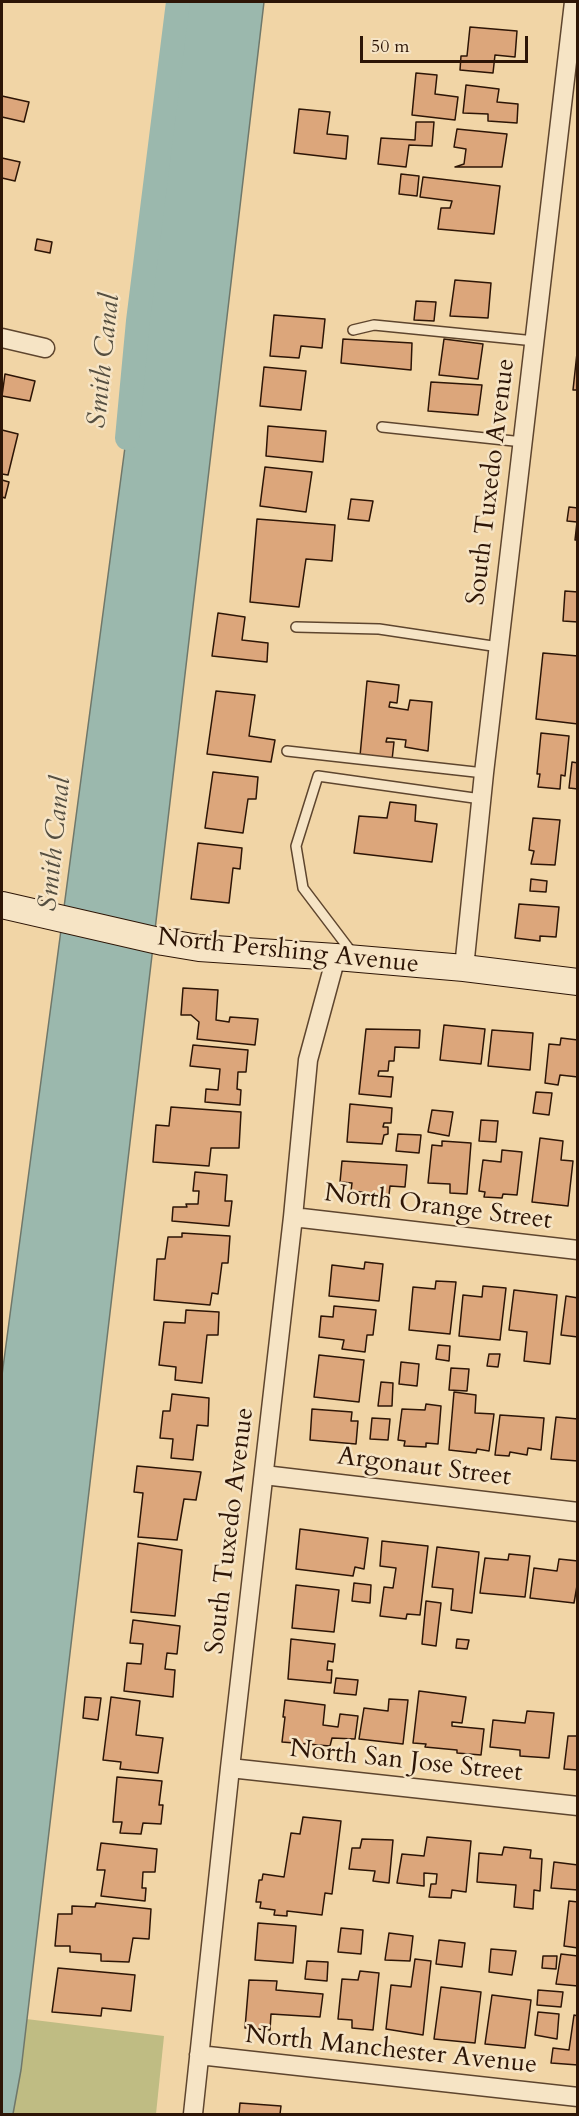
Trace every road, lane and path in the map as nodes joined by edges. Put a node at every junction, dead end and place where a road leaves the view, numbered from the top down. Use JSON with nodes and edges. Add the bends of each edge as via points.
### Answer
{"nodes":[{"id":1,"x":574,"y":2,"type":"edge"},
{"id":2,"x":353,"y":330,"type":"dead end"},
{"id":3,"x":2,"y":338,"type":"edge"},
{"id":4,"x":535,"y":341,"type":"junction"},
{"id":5,"x":45,"y":348,"type":"dead end"},
{"id":6,"x":382,"y":427,"type":"dead end"},
{"id":7,"x":523,"y":442,"type":"junction"},
{"id":8,"x":296,"y":627,"type":"dead end"},
{"id":9,"x":499,"y":647,"type":"junction"},
{"id":10,"x":287,"y":751,"type":"dead end"},
{"id":11,"x":484,"y":773,"type":"junction"},
{"id":12,"x":481,"y":799,"type":"junction"},
{"id":13,"x":2,"y":905,"type":"edge"},
{"id":14,"x":347,"y":959,"type":"junction"},
{"id":15,"x":464,"y":969,"type":"junction"},
{"id":16,"x":578,"y":982,"type":"edge"},
{"id":17,"x":293,"y":1217,"type":"junction"},
{"id":18,"x":578,"y":1250,"type":"edge"},
{"id":19,"x":264,"y":1475,"type":"junction"},
{"id":20,"x":578,"y":1512,"type":"edge"},
{"id":21,"x":230,"y":1768,"type":"junction"},
{"id":22,"x":578,"y":1806,"type":"edge"},
{"id":23,"x":200,"y":2055,"type":"junction"},
{"id":24,"x":578,"y":2097,"type":"edge"},
{"id":25,"x":193,"y":2115,"type":"edge"}],
"edges":[{"from":1,"to":4,"type":"street","name":"South Tuxedo Avenue"},
{"from":2,"to":4,"type":"lane","via":[[374,325]]},
{"from":3,"to":5,"type":"street"},
{"from":4,"to":7,"type":"street","name":"South Tuxedo Avenue"},
{"from":6,"to":7,"type":"lane"},
{"from":7,"to":9,"type":"street","name":"South Tuxedo Avenue"},
{"from":8,"to":9,"type":"lane","via":[[379,629]]},
{"from":9,"to":11,"type":"street","name":"South Tuxedo Avenue"},
{"from":10,"to":11,"type":"lane"},
{"from":11,"to":12,"type":"street","name":"South Tuxedo Avenue"},
{"from":12,"to":14,"type":"lane","via":[[318,776],[296,846],[303,888]]},
{"from":12,"to":15,"type":"street","name":"South Tuxedo Avenue"},
{"from":13,"to":14,"type":"main road","name":"North Pershing Avenue","via":[[199,948]]},
{"from":14,"to":15,"type":"main road","name":"North Pershing Avenue"},
{"from":14,"to":17,"type":"street","name":"South Tuxedo Avenue","via":[[308,1060]]},
{"from":15,"to":16,"type":"main road","name":"North Pershing Avenue"},
{"from":17,"to":18,"type":"street","name":"North Orange Street"},
{"from":17,"to":19,"type":"street","name":"South Tuxedo Avenue"},
{"from":19,"to":20,"type":"street","name":"Argonaut Street"},
{"from":19,"to":21,"type":"street","name":"South Tuxedo Avenue"},
{"from":21,"to":22,"type":"street","name":"North San Jose Street"},
{"from":21,"to":23,"type":"street","name":"South Tuxedo Avenue"},
{"from":23,"to":24,"type":"street","name":"North Manchester Avenue"},
{"from":23,"to":25,"type":"street","name":"South Tuxedo Avenue"}]}
